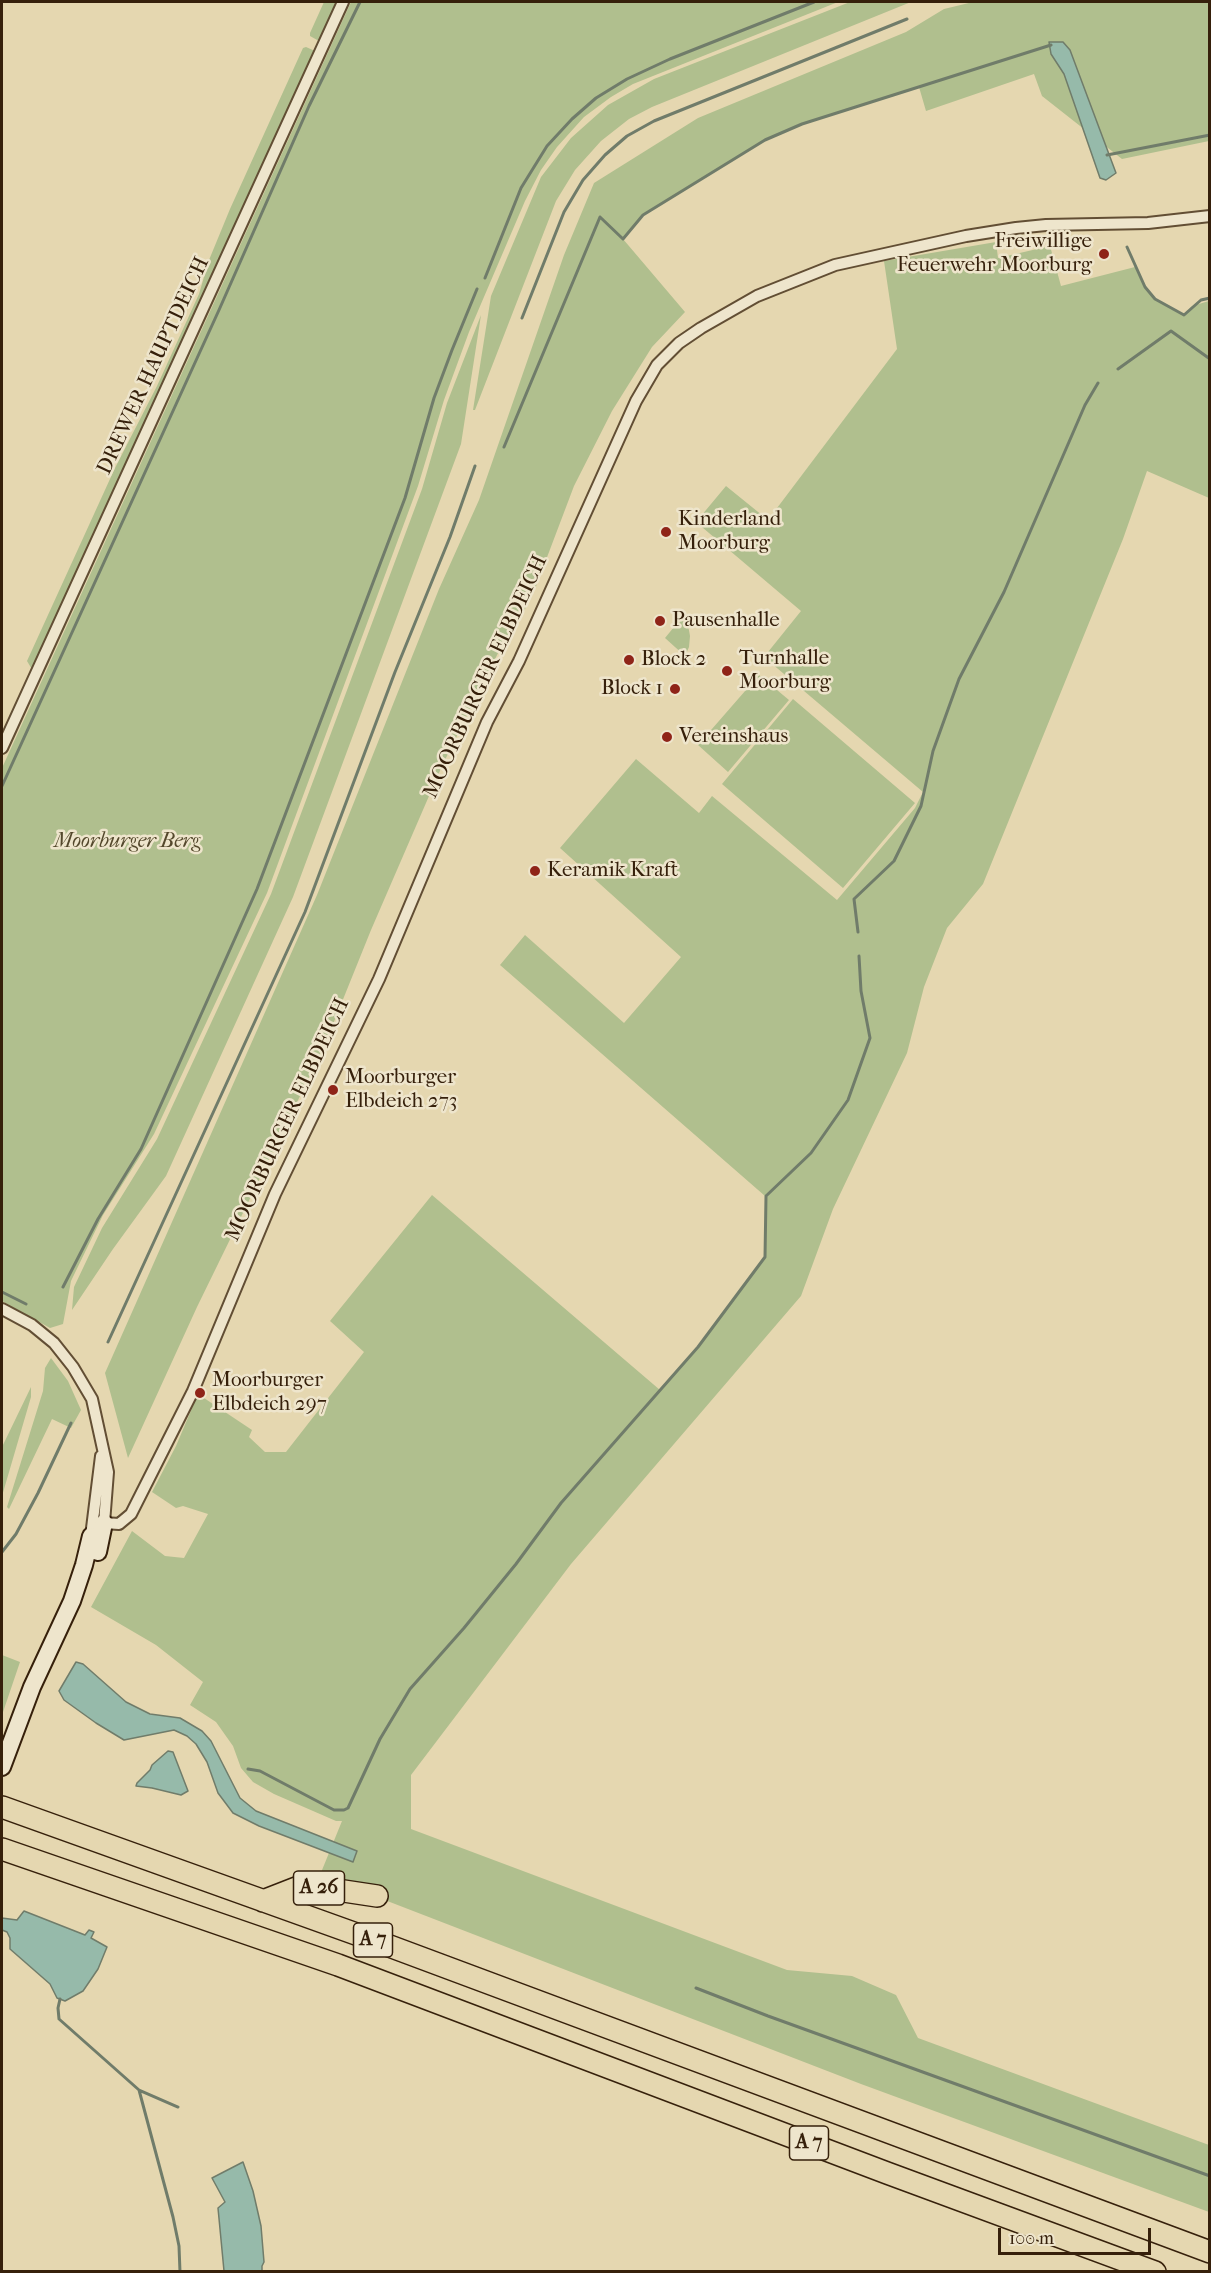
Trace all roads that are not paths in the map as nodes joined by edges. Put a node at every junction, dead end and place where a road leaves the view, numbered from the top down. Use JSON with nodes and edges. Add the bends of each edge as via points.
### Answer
{"nodes":[{"id":1,"x":343,"y":2,"type":"edge"},
{"id":2,"x":1209,"y":216,"type":"edge"},
{"id":3,"x":2,"y":748,"type":"edge"},
{"id":4,"x":2,"y":1309,"type":"edge"},
{"id":5,"x":102,"y":1449,"type":"junction"},
{"id":6,"x":104,"y":1523,"type":"junction"},
{"id":7,"x":92,"y":1536,"type":"junction"},
{"id":8,"x":58,"y":1633,"type":"junction"},
{"id":9,"x":2,"y":1767,"type":"edge"},
{"id":10,"x":2,"y":1807,"type":"edge"},
{"id":11,"x":2,"y":1849,"type":"edge"},
{"id":12,"x":377,"y":1896,"type":"dead end"},
{"id":13,"x":263,"y":1901,"type":"junction"},
{"id":14,"x":1209,"y":2252,"type":"edge"},
{"id":15,"x":1155,"y":2271,"type":"edge"}],
"edges":[{"from":1,"to":3,"type":"street","name":"DREWER HAUPTDEICH"},
{"from":2,"to":6,"type":"street","name":"MOORBURGER ELBDEICH","via":[[1000,230],[835,265],[757,296],[693,333],[657,364],[636,401],[524,651],[487,722],[379,979],[275,1194],[193,1391],[131,1514],[119,1524]]},
{"from":4,"to":5,"type":"street","via":[[44,1334],[68,1359],[92,1399]]},
{"from":5,"to":6,"type":"street","via":[[109,1481]]},
{"from":5,"to":7,"type":"street"},
{"from":6,"to":7,"type":"street","name":"MOORBURGER ELBDEICH"},
{"from":6,"to":8,"type":"street","name":"MOORBURGER ELBDEICH","via":[[82,1596]]},
{"from":7,"to":8,"type":"street","name":"MOORBURGER ELBDEICH"},
{"from":8,"to":9,"type":"street","name":"MOORBURGER ELBDEICH","via":[[32,1687]]},
{"from":10,"to":13,"type":"highway","number":"A 7"},
{"from":11,"to":15,"type":"highway","number":"A 7","via":[[338,1965]]},
{"from":12,"to":13,"type":"highway","number":"A 26","via":[[304,1885]]},
{"from":13,"to":14,"type":"highway","number":"A 7"}]}
